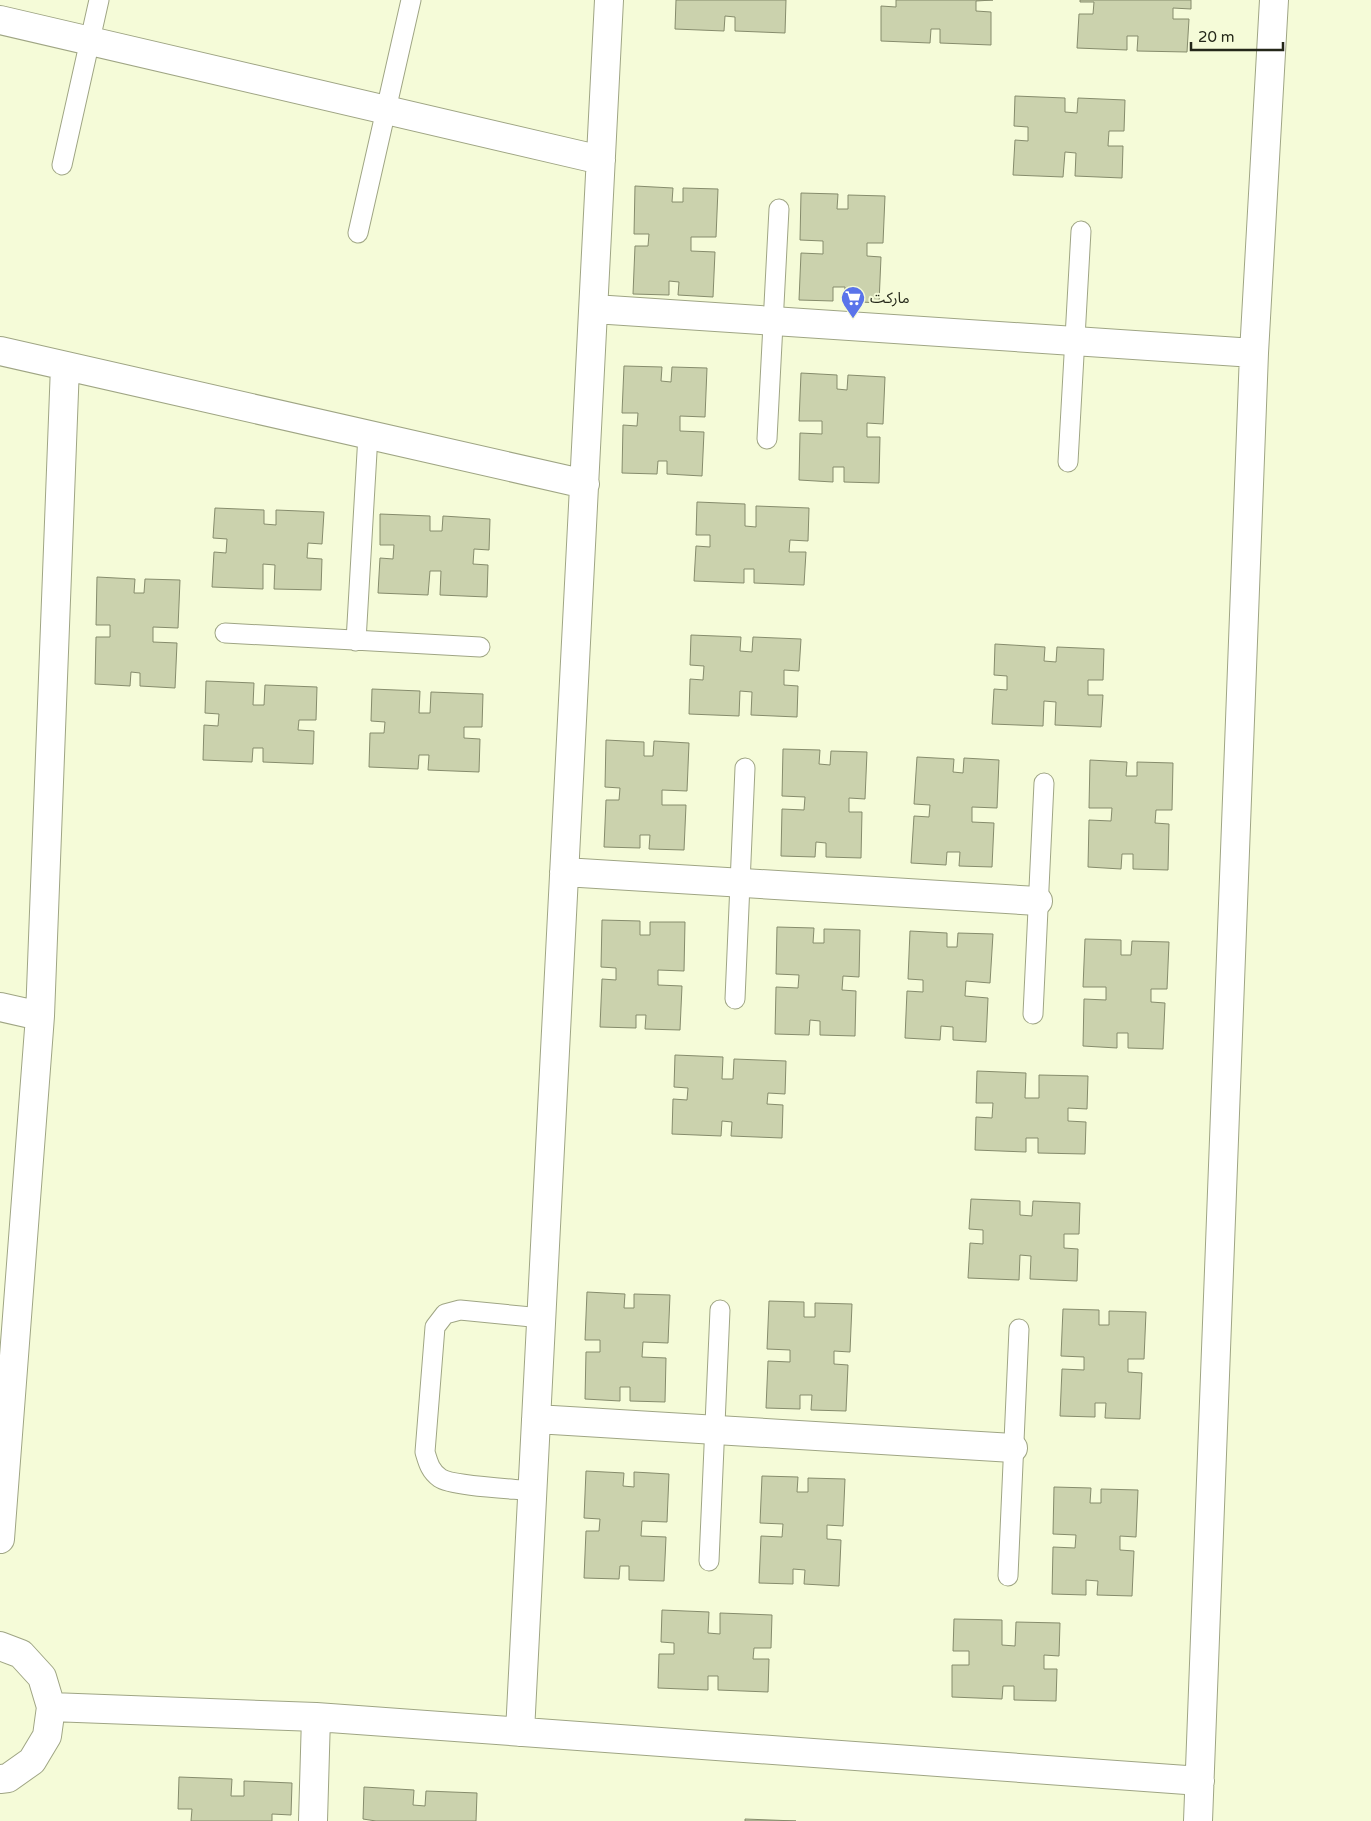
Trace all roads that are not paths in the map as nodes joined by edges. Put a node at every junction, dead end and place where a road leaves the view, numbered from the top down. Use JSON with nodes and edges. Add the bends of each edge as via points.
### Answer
{"nodes":[{"id":1,"x":100,"y":0,"type":"edge"},
{"id":2,"x":411,"y":0,"type":"edge"},
{"id":3,"x":609,"y":0,"type":"edge"},
{"id":4,"x":1274,"y":0,"type":"edge"},
{"id":5,"x":0,"y":20,"type":"edge"},
{"id":6,"x":90,"y":41,"type":"junction"},
{"id":7,"x":386,"y":110,"type":"junction"},
{"id":8,"x":601,"y":160,"type":"junction"},
{"id":9,"x":62,"y":165,"type":"dead end"},
{"id":10,"x":779,"y":209,"type":"dead end"},
{"id":11,"x":1082,"y":231,"type":"dead end"},
{"id":12,"x":358,"y":233,"type":"dead end"},
{"id":13,"x":594,"y":309,"type":"junction"},
{"id":14,"x":774,"y":321,"type":"junction"},
{"id":15,"x":1075,"y":342,"type":"junction"},
{"id":16,"x":0,"y":351,"type":"edge"},
{"id":17,"x":1254,"y":354,"type":"junction"},
{"id":18,"x":66,"y":366,"type":"junction"},
{"id":19,"x":368,"y":435,"type":"junction"},
{"id":20,"x":767,"y":439,"type":"dead end"},
{"id":21,"x":1068,"y":462,"type":"dead end"},
{"id":22,"x":584,"y":484,"type":"junction"},
{"id":23,"x":224,"y":633,"type":"dead end"},
{"id":24,"x":356,"y":641,"type":"junction"},
{"id":25,"x":480,"y":647,"type":"dead end"},
{"id":26,"x":745,"y":768,"type":"dead end"},
{"id":27,"x":1044,"y":783,"type":"dead end"},
{"id":28,"x":564,"y":872,"type":"junction"},
{"id":29,"x":740,"y":883,"type":"junction"},
{"id":30,"x":1038,"y":901,"type":"junction"},
{"id":31,"x":735,"y":999,"type":"dead end"},
{"id":32,"x":0,"y":1007,"type":"edge"},
{"id":33,"x":1033,"y":1014,"type":"dead end"},
{"id":34,"x":40,"y":1016,"type":"junction"},
{"id":35,"x":720,"y":1310,"type":"dead end"},
{"id":36,"x":542,"y":1318,"type":"junction"},
{"id":37,"x":1019,"y":1329,"type":"dead end"},
{"id":38,"x":536,"y":1419,"type":"junction"},
{"id":39,"x":715,"y":1429,"type":"junction"},
{"id":40,"x":1013,"y":1448,"type":"junction"},
{"id":41,"x":533,"y":1491,"type":"junction"},
{"id":42,"x":0,"y":1539,"type":"edge"},
{"id":43,"x":709,"y":1561,"type":"dead end"},
{"id":44,"x":1008,"y":1576,"type":"dead end"},
{"id":45,"x":0,"y":1646,"type":"edge"},
{"id":46,"x":51,"y":1707,"type":"junction"},
{"id":47,"x":316,"y":1717,"type":"junction"},
{"id":48,"x":520,"y":1732,"type":"junction"},
{"id":49,"x":0,"y":1779,"type":"edge"},
{"id":50,"x":1200,"y":1781,"type":"junction"},
{"id":51,"x":313,"y":1821,"type":"edge"},
{"id":52,"x":1198,"y":1821,"type":"edge"}],
"edges":[{"from":1,"to":6,"type":"lane"},
{"from":2,"to":7,"type":"lane"},
{"from":3,"to":8,"type":"street"},
{"from":4,"to":17,"type":"street"},
{"from":5,"to":6,"type":"street"},
{"from":6,"to":7,"type":"street"},
{"from":6,"to":9,"type":"lane"},
{"from":7,"to":8,"type":"street"},
{"from":7,"to":12,"type":"lane"},
{"from":8,"to":13,"type":"street"},
{"from":10,"to":14,"type":"lane"},
{"from":11,"to":15,"type":"lane"},
{"from":13,"to":14,"type":"street"},
{"from":13,"to":22,"type":"street"},
{"from":14,"to":15,"type":"street"},
{"from":14,"to":20,"type":"lane"},
{"from":15,"to":17,"type":"street"},
{"from":15,"to":21,"type":"lane"},
{"from":16,"to":18,"type":"street"},
{"from":17,"to":50,"type":"street"},
{"from":18,"to":19,"type":"street"},
{"from":18,"to":34,"type":"street"},
{"from":19,"to":22,"type":"street"},
{"from":19,"to":24,"type":"lane"},
{"from":22,"to":28,"type":"street"},
{"from":23,"to":24,"type":"lane"},
{"from":24,"to":25,"type":"lane"},
{"from":26,"to":29,"type":"lane"},
{"from":27,"to":30,"type":"lane"},
{"from":28,"to":29,"type":"street"},
{"from":28,"to":36,"type":"street"},
{"from":29,"to":30,"type":"street"},
{"from":29,"to":31,"type":"lane"},
{"from":30,"to":33,"type":"lane"},
{"from":32,"to":34,"type":"street"},
{"from":34,"to":42,"type":"street"},
{"from":35,"to":39,"type":"lane"},
{"from":36,"to":38,"type":"street"},
{"from":36,"to":41,"type":"lane","via":[[460,1310],[445,1314],[439,1320],[435,1327],[425,1452],[429,1467],[441,1479]]},
{"from":37,"to":40,"type":"lane"},
{"from":38,"to":39,"type":"street"},
{"from":38,"to":41,"type":"street"},
{"from":39,"to":40,"type":"street"},
{"from":39,"to":43,"type":"lane"},
{"from":40,"to":44,"type":"lane"},
{"from":41,"to":48,"type":"street"},
{"from":45,"to":46,"type":"street","via":[[21,1654],[42,1677]]},
{"from":46,"to":47,"type":"street"},
{"from":46,"to":49,"type":"street","via":[[47,1736],[32,1761],[8,1778]]},
{"from":47,"to":48,"type":"street"},
{"from":47,"to":51,"type":"street"},
{"from":48,"to":50,"type":"street"},
{"from":50,"to":52,"type":"street"}]}
